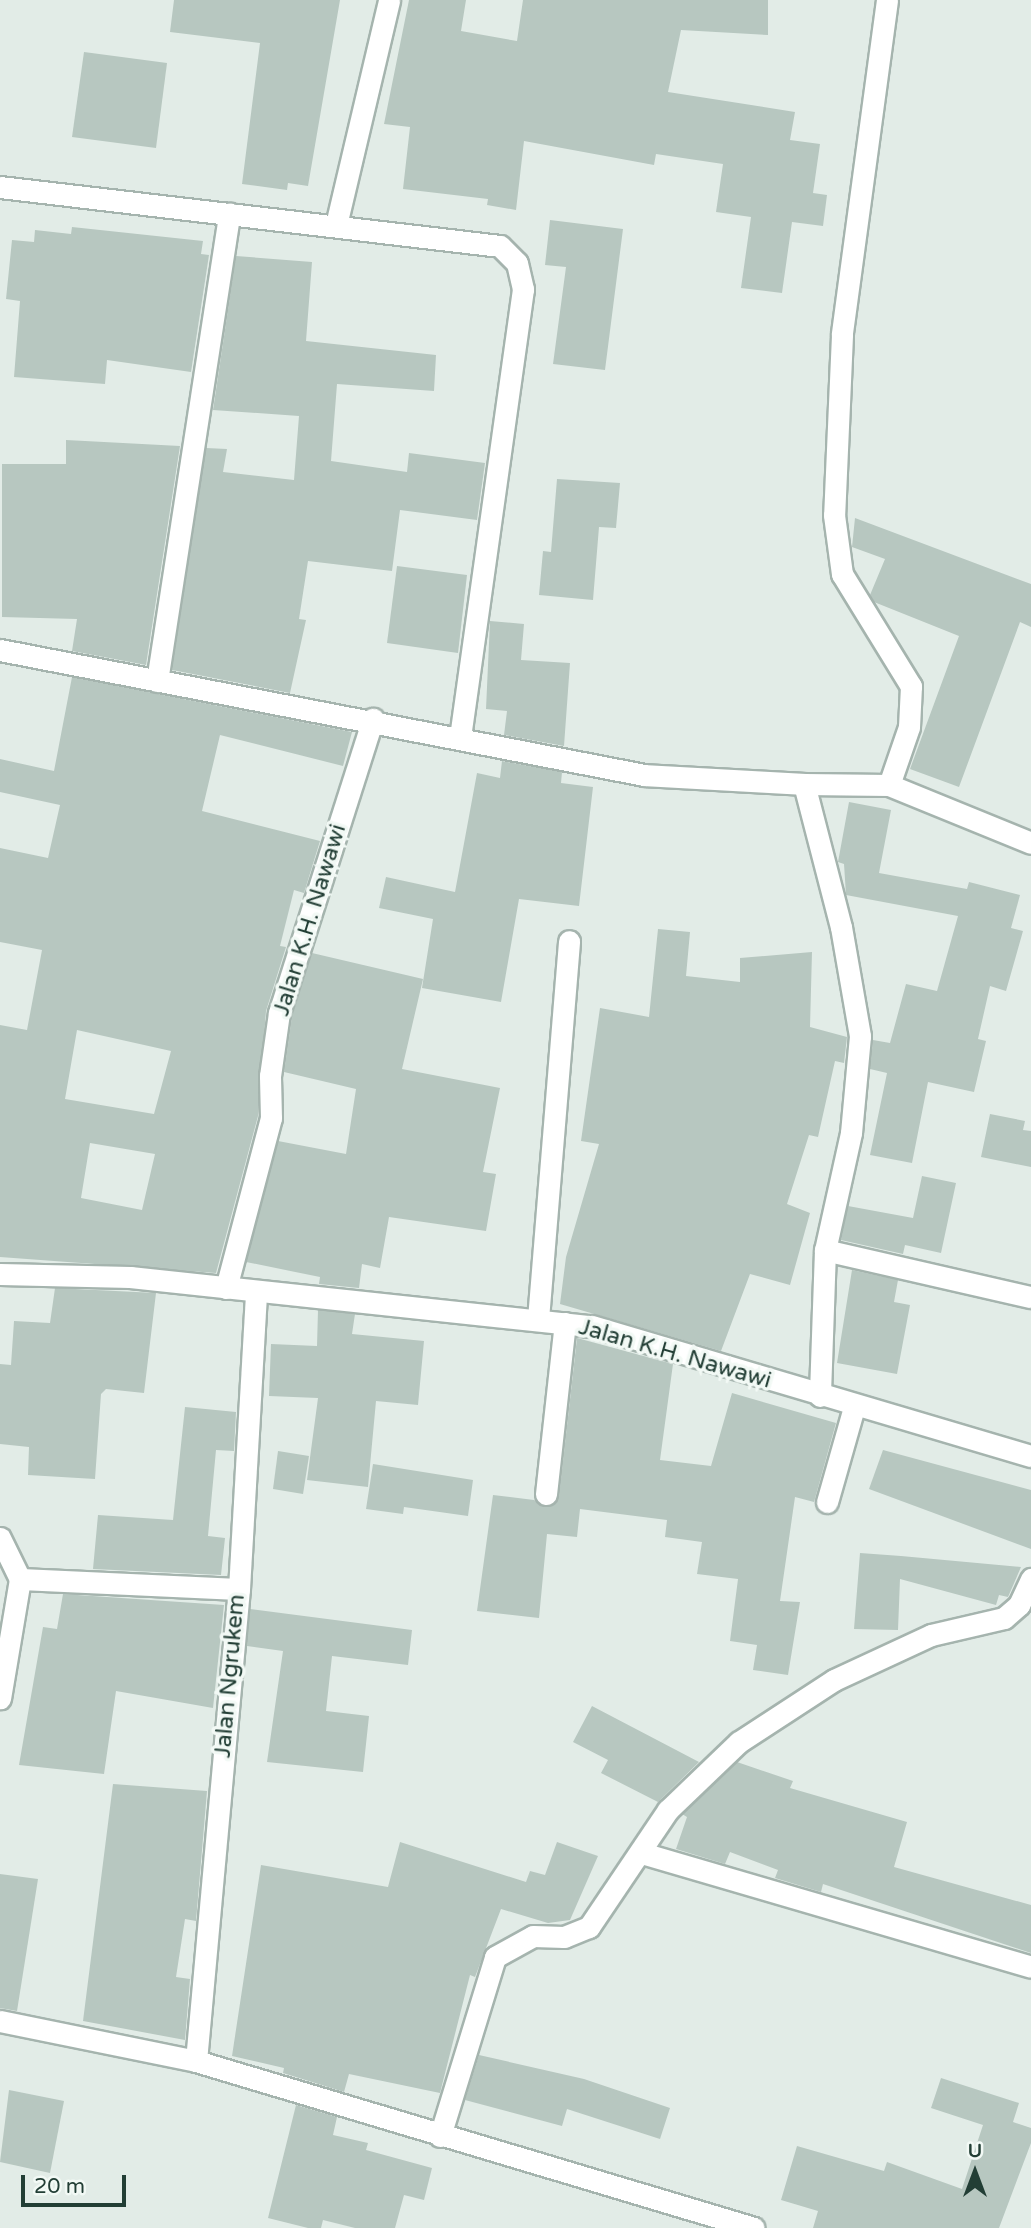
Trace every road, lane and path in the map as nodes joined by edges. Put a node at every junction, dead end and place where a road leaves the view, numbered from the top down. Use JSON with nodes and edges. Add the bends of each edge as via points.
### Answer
{"nodes":[{"id":1,"x":389,"y":0,"type":"edge"},
{"id":2,"x":887,"y":0,"type":"edge"},
{"id":3,"x":0,"y":187,"type":"edge"},
{"id":4,"x":229,"y":214,"type":"junction"},
{"id":5,"x":336,"y":225,"type":"junction"},
{"id":6,"x":0,"y":650,"type":"edge"},
{"id":7,"x":157,"y":681,"type":"junction"},
{"id":8,"x":373,"y":719,"type":"junction"},
{"id":9,"x":460,"y":736,"type":"junction"},
{"id":10,"x":804,"y":784,"type":"junction"},
{"id":11,"x":889,"y":785,"type":"junction"},
{"id":12,"x":1031,"y":843,"type":"edge"},
{"id":13,"x":569,"y":941,"type":"dead end"},
{"id":14,"x":825,"y":1250,"type":"junction"},
{"id":15,"x":0,"y":1274,"type":"edge"},
{"id":16,"x":226,"y":1288,"type":"junction"},
{"id":17,"x":256,"y":1291,"type":"junction"},
{"id":18,"x":1031,"y":1297,"type":"edge"},
{"id":19,"x":538,"y":1320,"type":"junction"},
{"id":20,"x":565,"y":1323,"type":"junction"},
{"id":21,"x":820,"y":1396,"type":"junction"},
{"id":22,"x":854,"y":1406,"type":"junction"},
{"id":23,"x":1031,"y":1456,"type":"edge"},
{"id":24,"x":546,"y":1494,"type":"dead end"},
{"id":25,"x":827,"y":1502,"type":"dead end"},
{"id":26,"x":0,"y":1538,"type":"edge"},
{"id":27,"x":20,"y":1579,"type":"junction"},
{"id":28,"x":1031,"y":1579,"type":"edge"},
{"id":29,"x":239,"y":1589,"type":"junction"},
{"id":30,"x":0,"y":1698,"type":"edge"},
{"id":31,"x":642,"y":1853,"type":"junction"},
{"id":32,"x":1031,"y":1967,"type":"edge"},
{"id":33,"x":0,"y":2021,"type":"edge"},
{"id":34,"x":196,"y":2061,"type":"junction"},
{"id":35,"x":440,"y":2136,"type":"junction"},
{"id":36,"x":754,"y":2228,"type":"edge"}],
"edges":[{"from":1,"to":5,"type":"street"},
{"from":2,"to":11,"type":"street","via":[[842,335],[834,515],[842,574],[911,686],[909,727]]},
{"from":3,"to":4,"type":"street"},
{"from":4,"to":5,"type":"street"},
{"from":4,"to":7,"type":"street"},
{"from":5,"to":9,"type":"street","via":[[500,246],[517,262],[523,289]]},
{"from":6,"to":7,"type":"street"},
{"from":7,"to":8,"type":"street"},
{"from":8,"to":9,"type":"street"},
{"from":8,"to":16,"type":"street","name":"Jalan K.H. Nawawi","via":[[279,1013],[270,1076],[271,1118]]},
{"from":9,"to":10,"type":"street","via":[[645,775]]},
{"from":10,"to":11,"type":"street"},
{"from":10,"to":14,"type":"street","via":[[841,927],[860,1036],[851,1133]]},
{"from":11,"to":12,"type":"street"},
{"from":13,"to":19,"type":"street"},
{"from":14,"to":18,"type":"street"},
{"from":14,"to":21,"type":"street"},
{"from":15,"to":16,"type":"street","name":"Jalan K.H. Nawawi","via":[[130,1277]]},
{"from":16,"to":17,"type":"street","name":"Jalan K.H. Nawawi"},
{"from":17,"to":19,"type":"street","name":"Jalan K.H. Nawawi"},
{"from":17,"to":29,"type":"street","name":"Jalan Ngrukem"},
{"from":19,"to":20,"type":"street","name":"Jalan K.H. Nawawi"},
{"from":20,"to":21,"type":"street","name":"Jalan K.H. Nawawi","via":[[592,1326]]},
{"from":20,"to":24,"type":"street"},
{"from":21,"to":22,"type":"street","name":"Jalan K.H. Nawawi"},
{"from":22,"to":23,"type":"street","name":"Jalan K.H. Nawawi"},
{"from":22,"to":25,"type":"street"},
{"from":26,"to":27,"type":"street"},
{"from":27,"to":29,"type":"street"},
{"from":27,"to":30,"type":"street"},
{"from":28,"to":31,"type":"street","via":[[1019,1605],[1004,1618],[931,1635],[834,1680],[739,1742],[668,1810]]},
{"from":29,"to":34,"type":"street","name":"Jalan Ngrukem"},
{"from":31,"to":32,"type":"street"},
{"from":31,"to":35,"type":"street","via":[[589,1927],[564,1937],[533,1936],[495,1957]]},
{"from":33,"to":34,"type":"street"},
{"from":34,"to":35,"type":"street"},
{"from":35,"to":36,"type":"street"}]}
